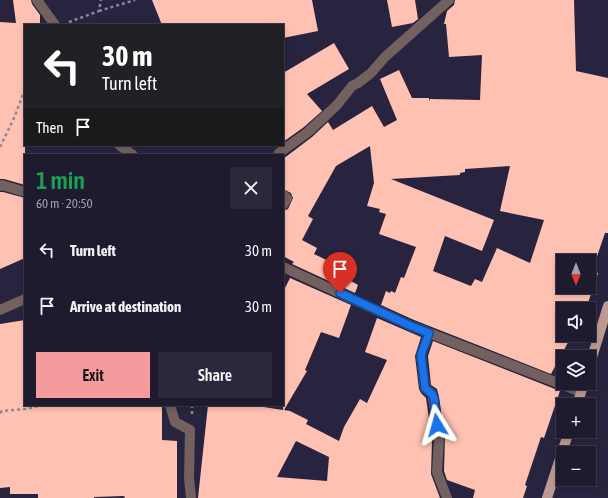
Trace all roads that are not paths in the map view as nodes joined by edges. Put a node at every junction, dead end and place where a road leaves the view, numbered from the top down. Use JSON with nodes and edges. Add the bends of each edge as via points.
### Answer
{"nodes":[{"id":1,"x":37,"y":0,"type":"edge"},
{"id":2,"x":449,"y":0,"type":"edge"},
{"id":3,"x":60,"y":24,"type":"edge"},
{"id":4,"x":120,"y":146,"type":"edge"},
{"id":5,"x":132,"y":154,"type":"edge"},
{"id":6,"x":278,"y":154,"type":"edge"},
{"id":7,"x":0,"y":186,"type":"edge"},
{"id":8,"x":24,"y":192,"type":"edge"},
{"id":9,"x":284,"y":267,"type":"edge"},
{"id":10,"x":24,"y":299,"type":"edge"},
{"id":11,"x":608,"y":306,"type":"edge"},
{"id":12,"x":0,"y":310,"type":"edge"},
{"id":13,"x":429,"y":333,"type":"junction"},
{"id":14,"x":595,"y":350,"type":"edge"},
{"id":15,"x":556,"y":378,"type":"edge"},
{"id":16,"x":170,"y":406,"type":"edge"},
{"id":17,"x":567,"y":438,"type":"edge"},
{"id":18,"x":191,"y":498,"type":"edge"},
{"id":19,"x":447,"y":498,"type":"edge"},
{"id":20,"x":547,"y":498,"type":"edge"}],
"edges":[{"from":1,"to":3,"type":"street"},
{"from":2,"to":6,"type":"street","via":[[385,57],[371,73],[352,86],[337,105],[308,132]]},
{"from":4,"to":5,"type":"street"},
{"from":7,"to":8,"type":"street"},
{"from":9,"to":13,"type":"street"},
{"from":10,"to":12,"type":"street"},
{"from":11,"to":14,"type":"main road"},
{"from":13,"to":15,"type":"street"},
{"from":13,"to":19,"type":"street","via":[[421,355],[425,388],[434,398],[439,439],[437,472]]},
{"from":16,"to":18,"type":"street","via":[[175,422],[190,430]]},
{"from":17,"to":20,"type":"main road"}]}
